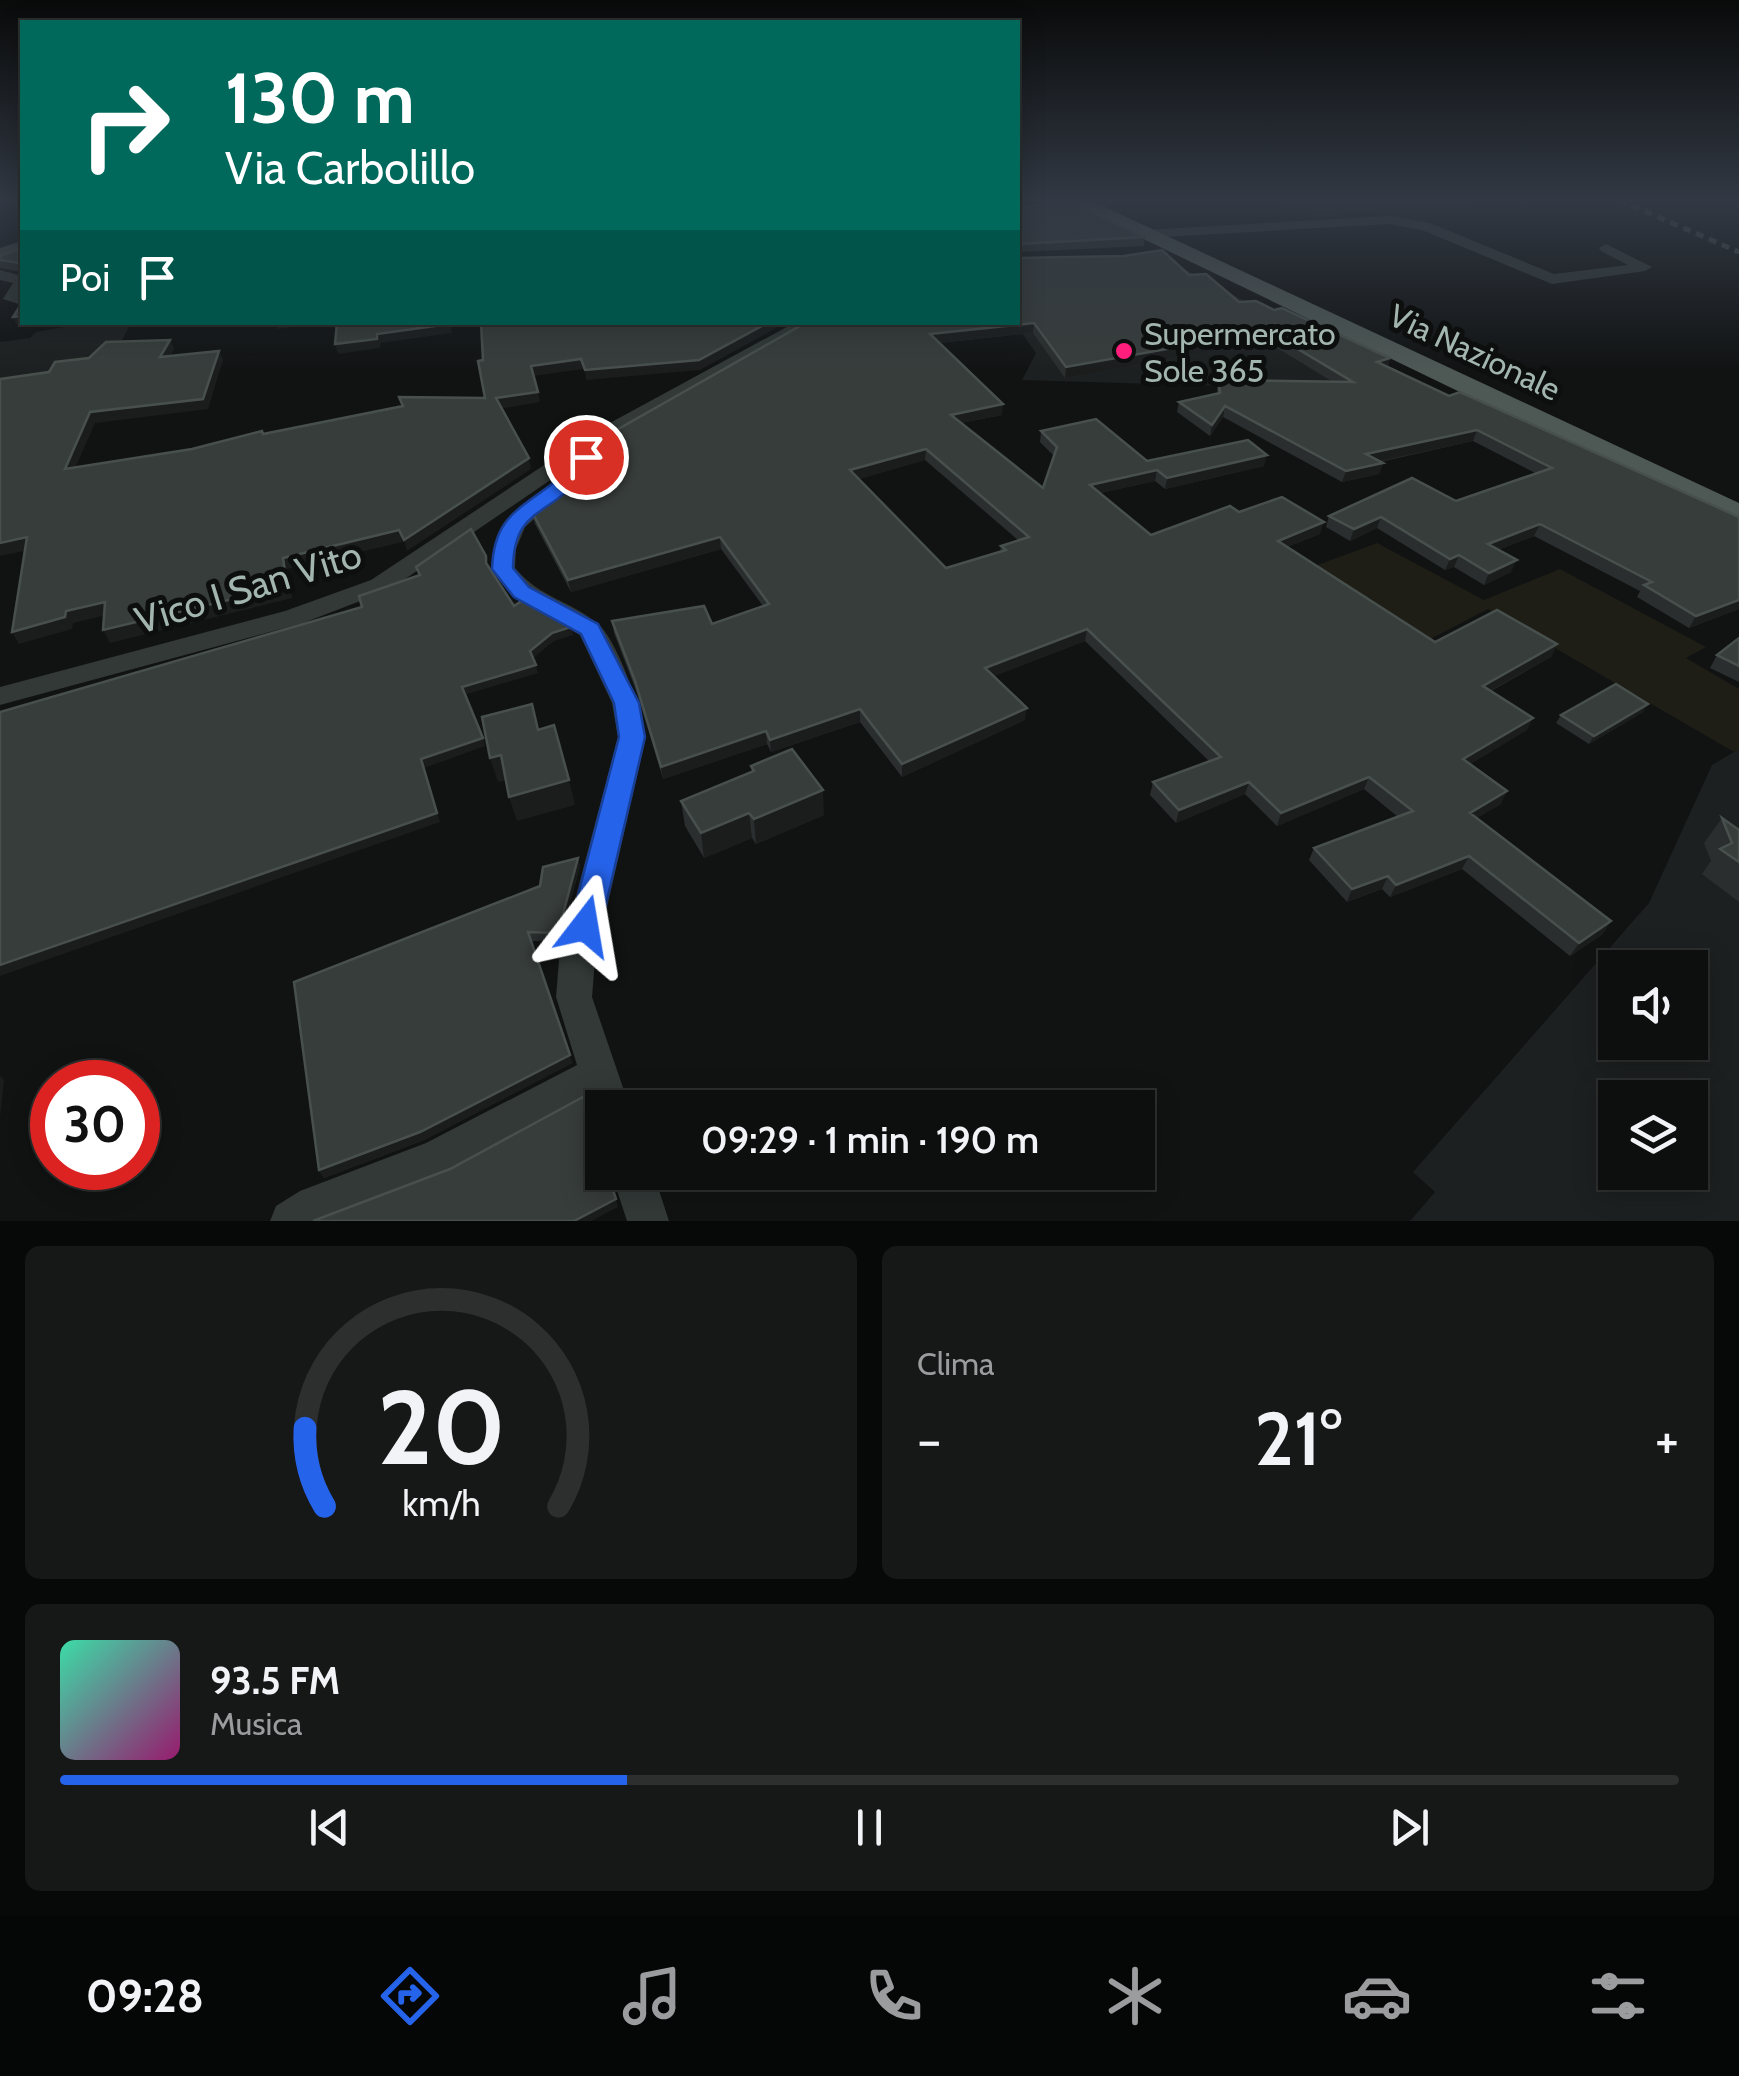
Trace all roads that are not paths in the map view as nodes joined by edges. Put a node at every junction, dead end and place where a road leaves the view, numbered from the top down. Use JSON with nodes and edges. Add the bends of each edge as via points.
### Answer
{"nodes":[{"id":1,"x":1193,"y":257,"type":"edge"},
{"id":2,"x":1499,"y":257,"type":"edge"},
{"id":3,"x":1624,"y":257,"type":"edge"},
{"id":4,"x":20,"y":284,"type":"edge"},
{"id":5,"x":20,"y":300,"type":"edge"},
{"id":6,"x":804,"y":325,"type":"edge"},
{"id":7,"x":604,"y":434,"type":"junction"},
{"id":8,"x":1739,"y":516,"type":"edge"},
{"id":9,"x":0,"y":696,"type":"edge"},
{"id":10,"x":604,"y":1090,"type":"edge"},
{"id":11,"x":585,"y":1098,"type":"edge"},
{"id":12,"x":638,"y":1190,"type":"edge"},
{"id":13,"x":291,"y":1221,"type":"edge"},
{"id":14,"x":648,"y":1221,"type":"edge"}],
"edges":[{"from":1,"to":8,"type":"main road","name":"Via Nazionale"},
{"from":2,"to":3,"type":"street","via":[[1552,279],[1645,267]]},
{"from":4,"to":5,"type":"street","via":[[11,299]]},
{"from":6,"to":7,"type":"street","name":"Vico I San Vito"},
{"from":7,"to":9,"type":"street","name":"Vico I San Vito","via":[[380,585],[294,617]]},
{"from":7,"to":10,"type":"street","via":[[568,480],[519,515],[503,542],[502,569],[522,592],[590,630],[626,703],[632,737],[577,960],[574,997]]},
{"from":11,"to":13,"type":"street"},
{"from":12,"to":14,"type":"street"}]}
